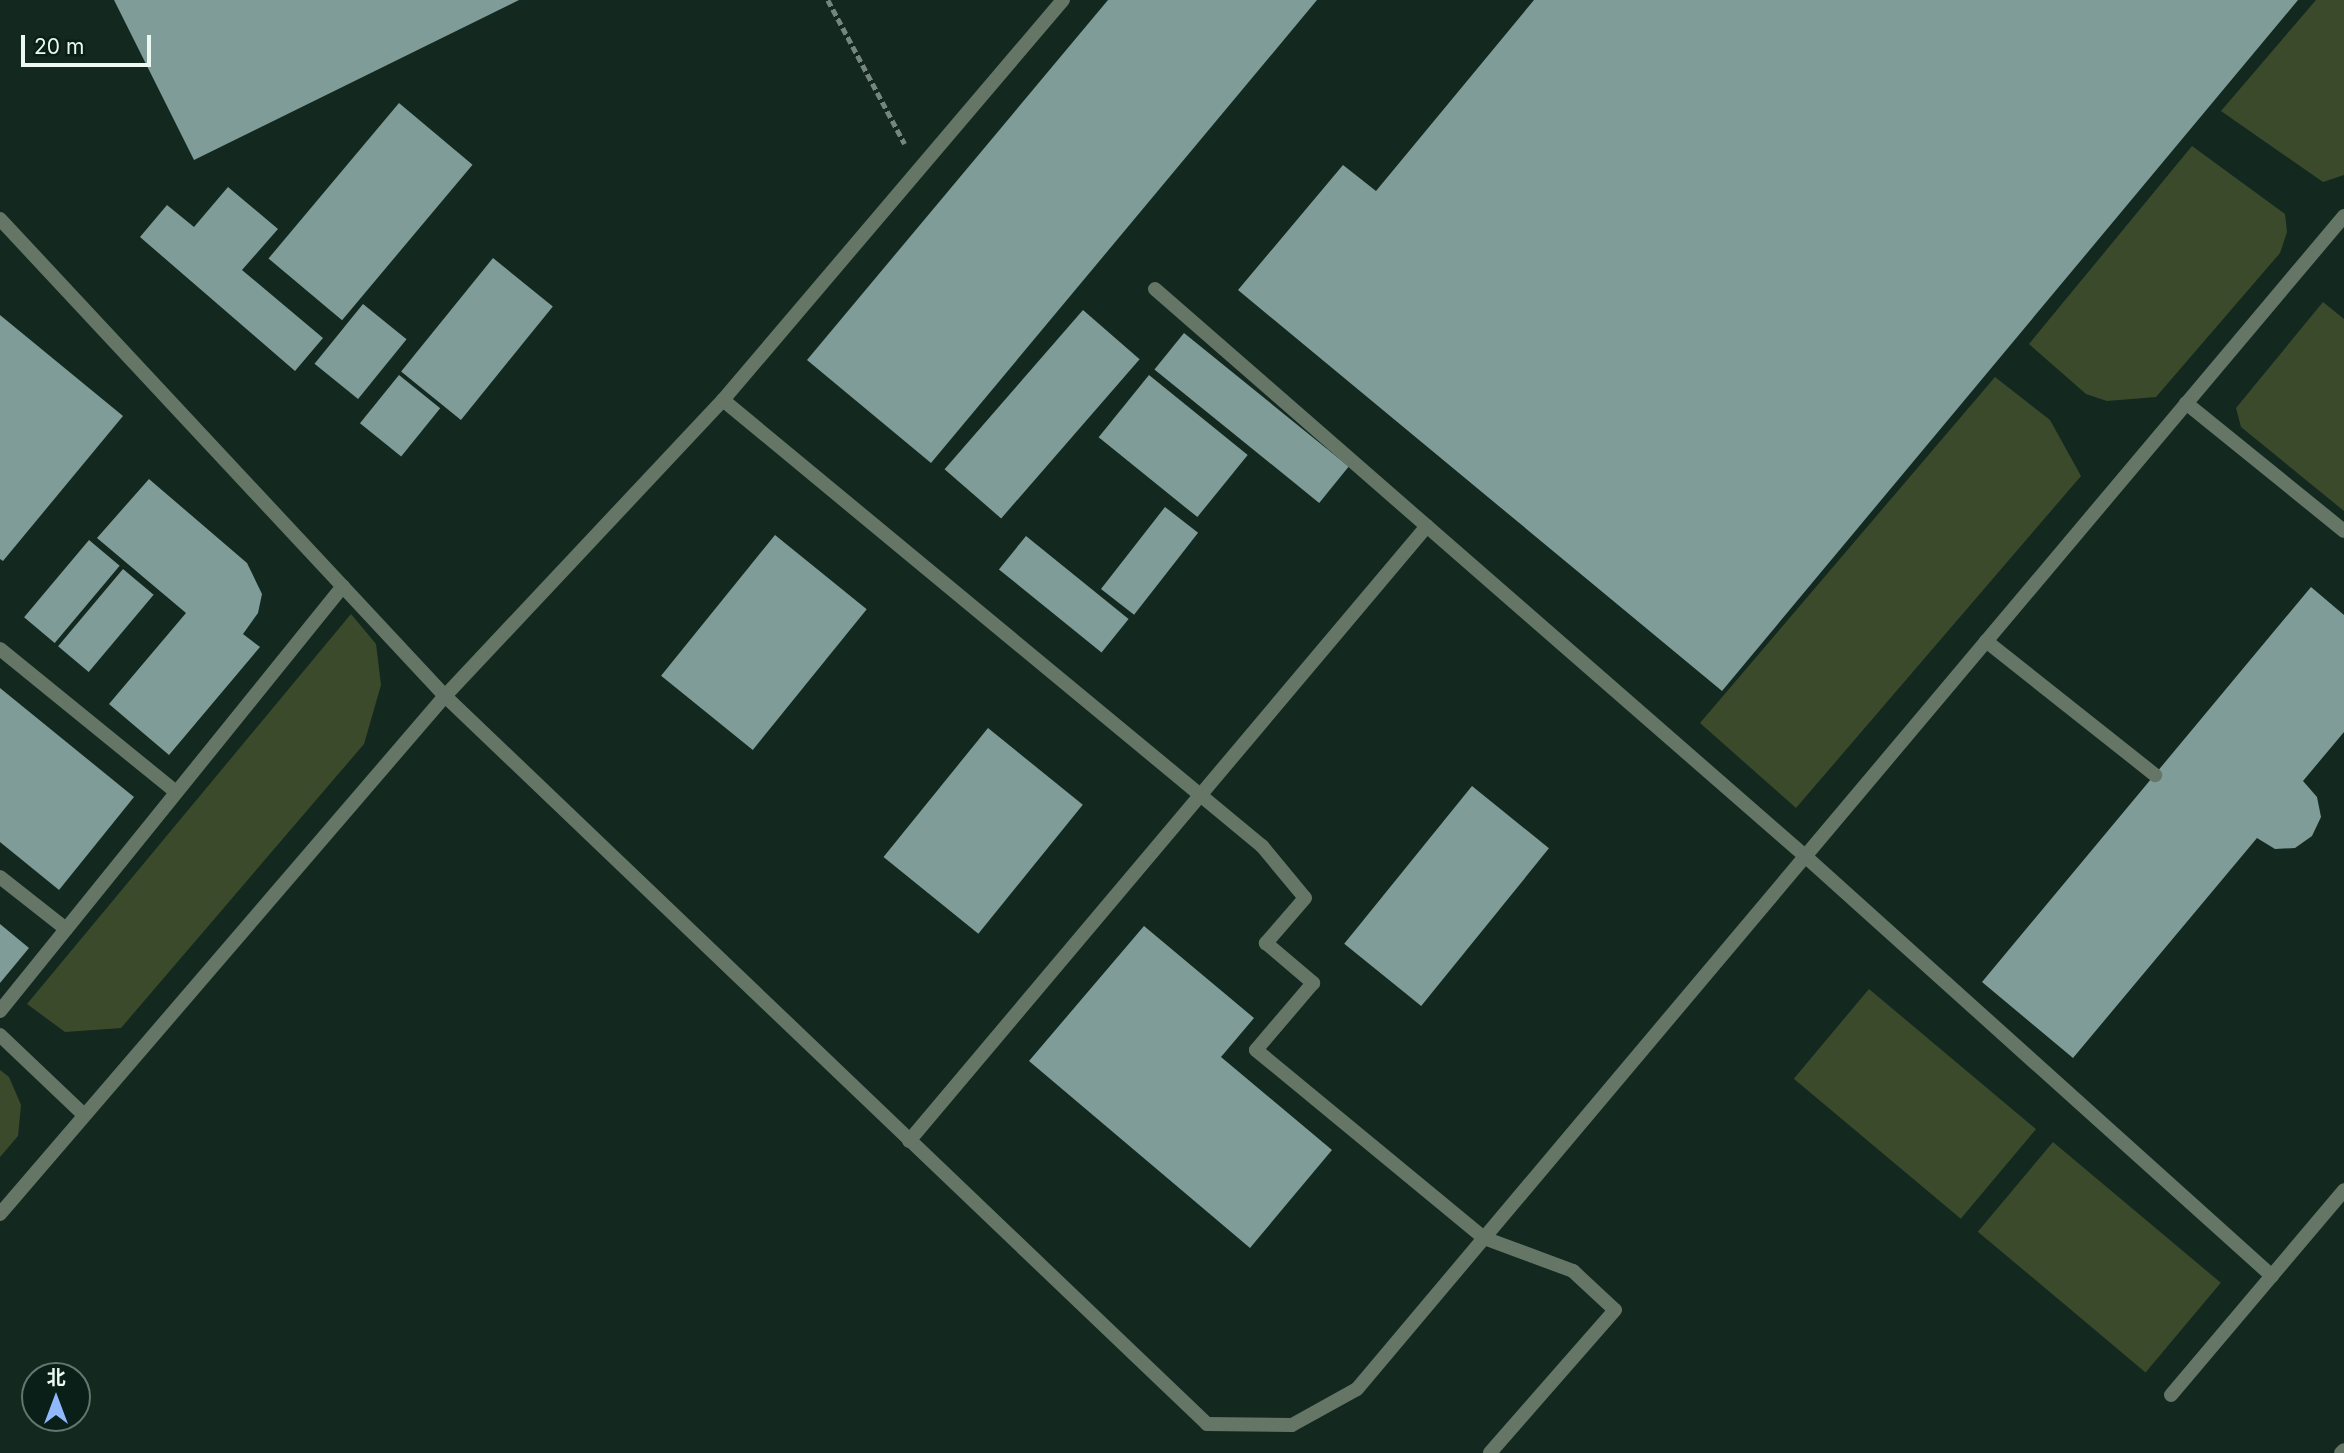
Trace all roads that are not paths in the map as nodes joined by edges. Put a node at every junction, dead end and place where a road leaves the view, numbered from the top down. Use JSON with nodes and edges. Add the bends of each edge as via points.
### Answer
{"nodes":[{"id":1,"x":1063,"y":0,"type":"edge"},
{"id":2,"x":2344,"y":216,"type":"edge"},
{"id":3,"x":0,"y":219,"type":"edge"},
{"id":4,"x":1155,"y":289,"type":"dead end"},
{"id":5,"x":723,"y":400,"type":"junction"},
{"id":6,"x":2186,"y":403,"type":"junction"},
{"id":7,"x":1427,"y":526,"type":"junction"},
{"id":8,"x":2344,"y":531,"type":"edge"},
{"id":9,"x":343,"y":586,"type":"junction"},
{"id":10,"x":1986,"y":642,"type":"junction"},
{"id":11,"x":0,"y":649,"type":"edge"},
{"id":12,"x":446,"y":696,"type":"junction"},
{"id":13,"x":2155,"y":775,"type":"dead end"},
{"id":14,"x":176,"y":792,"type":"junction"},
{"id":15,"x":1200,"y":795,"type":"junction"},
{"id":16,"x":1805,"y":856,"type":"junction"},
{"id":17,"x":0,"y":877,"type":"edge"},
{"id":18,"x":66,"y":929,"type":"junction"},
{"id":19,"x":0,"y":1011,"type":"edge"},
{"id":20,"x":0,"y":1035,"type":"edge"},
{"id":21,"x":82,"y":1113,"type":"junction"},
{"id":22,"x":909,"y":1142,"type":"junction"},
{"id":23,"x":2344,"y":1190,"type":"edge"},
{"id":24,"x":0,"y":1214,"type":"edge"},
{"id":25,"x":1484,"y":1238,"type":"junction"},
{"id":26,"x":2272,"y":1276,"type":"junction"},
{"id":27,"x":2171,"y":1395,"type":"dead end"},
{"id":28,"x":1490,"y":1453,"type":"edge"}],
"edges":[{"from":1,"to":5,"type":"lane"},
{"from":2,"to":6,"type":"lane"},
{"from":3,"to":9,"type":"lane"},
{"from":4,"to":7,"type":"lane"},
{"from":5,"to":12,"type":"lane"},
{"from":5,"to":15,"type":"lane"},
{"from":6,"to":8,"type":"lane"},
{"from":6,"to":10,"type":"lane"},
{"from":7,"to":15,"type":"lane"},
{"from":7,"to":16,"type":"lane"},
{"from":9,"to":12,"type":"lane"},
{"from":9,"to":14,"type":"lane"},
{"from":10,"to":13,"type":"lane"},
{"from":10,"to":16,"type":"lane"},
{"from":11,"to":14,"type":"lane"},
{"from":12,"to":21,"type":"lane"},
{"from":12,"to":22,"type":"lane"},
{"from":14,"to":18,"type":"lane"},
{"from":15,"to":22,"type":"lane"},
{"from":15,"to":25,"type":"lane","via":[[1262,846],[1305,898],[1266,943],[1313,984],[1256,1050]]},
{"from":16,"to":25,"type":"lane"},
{"from":16,"to":26,"type":"lane"},
{"from":17,"to":18,"type":"lane"},
{"from":18,"to":19,"type":"lane"},
{"from":20,"to":21,"type":"lane"},
{"from":21,"to":24,"type":"lane"},
{"from":22,"to":25,"type":"lane","via":[[1207,1424],[1292,1425],[1357,1389]]},
{"from":23,"to":26,"type":"lane"},
{"from":25,"to":28,"type":"lane","via":[[1573,1271],[1615,1310]]},
{"from":26,"to":27,"type":"lane"}]}
